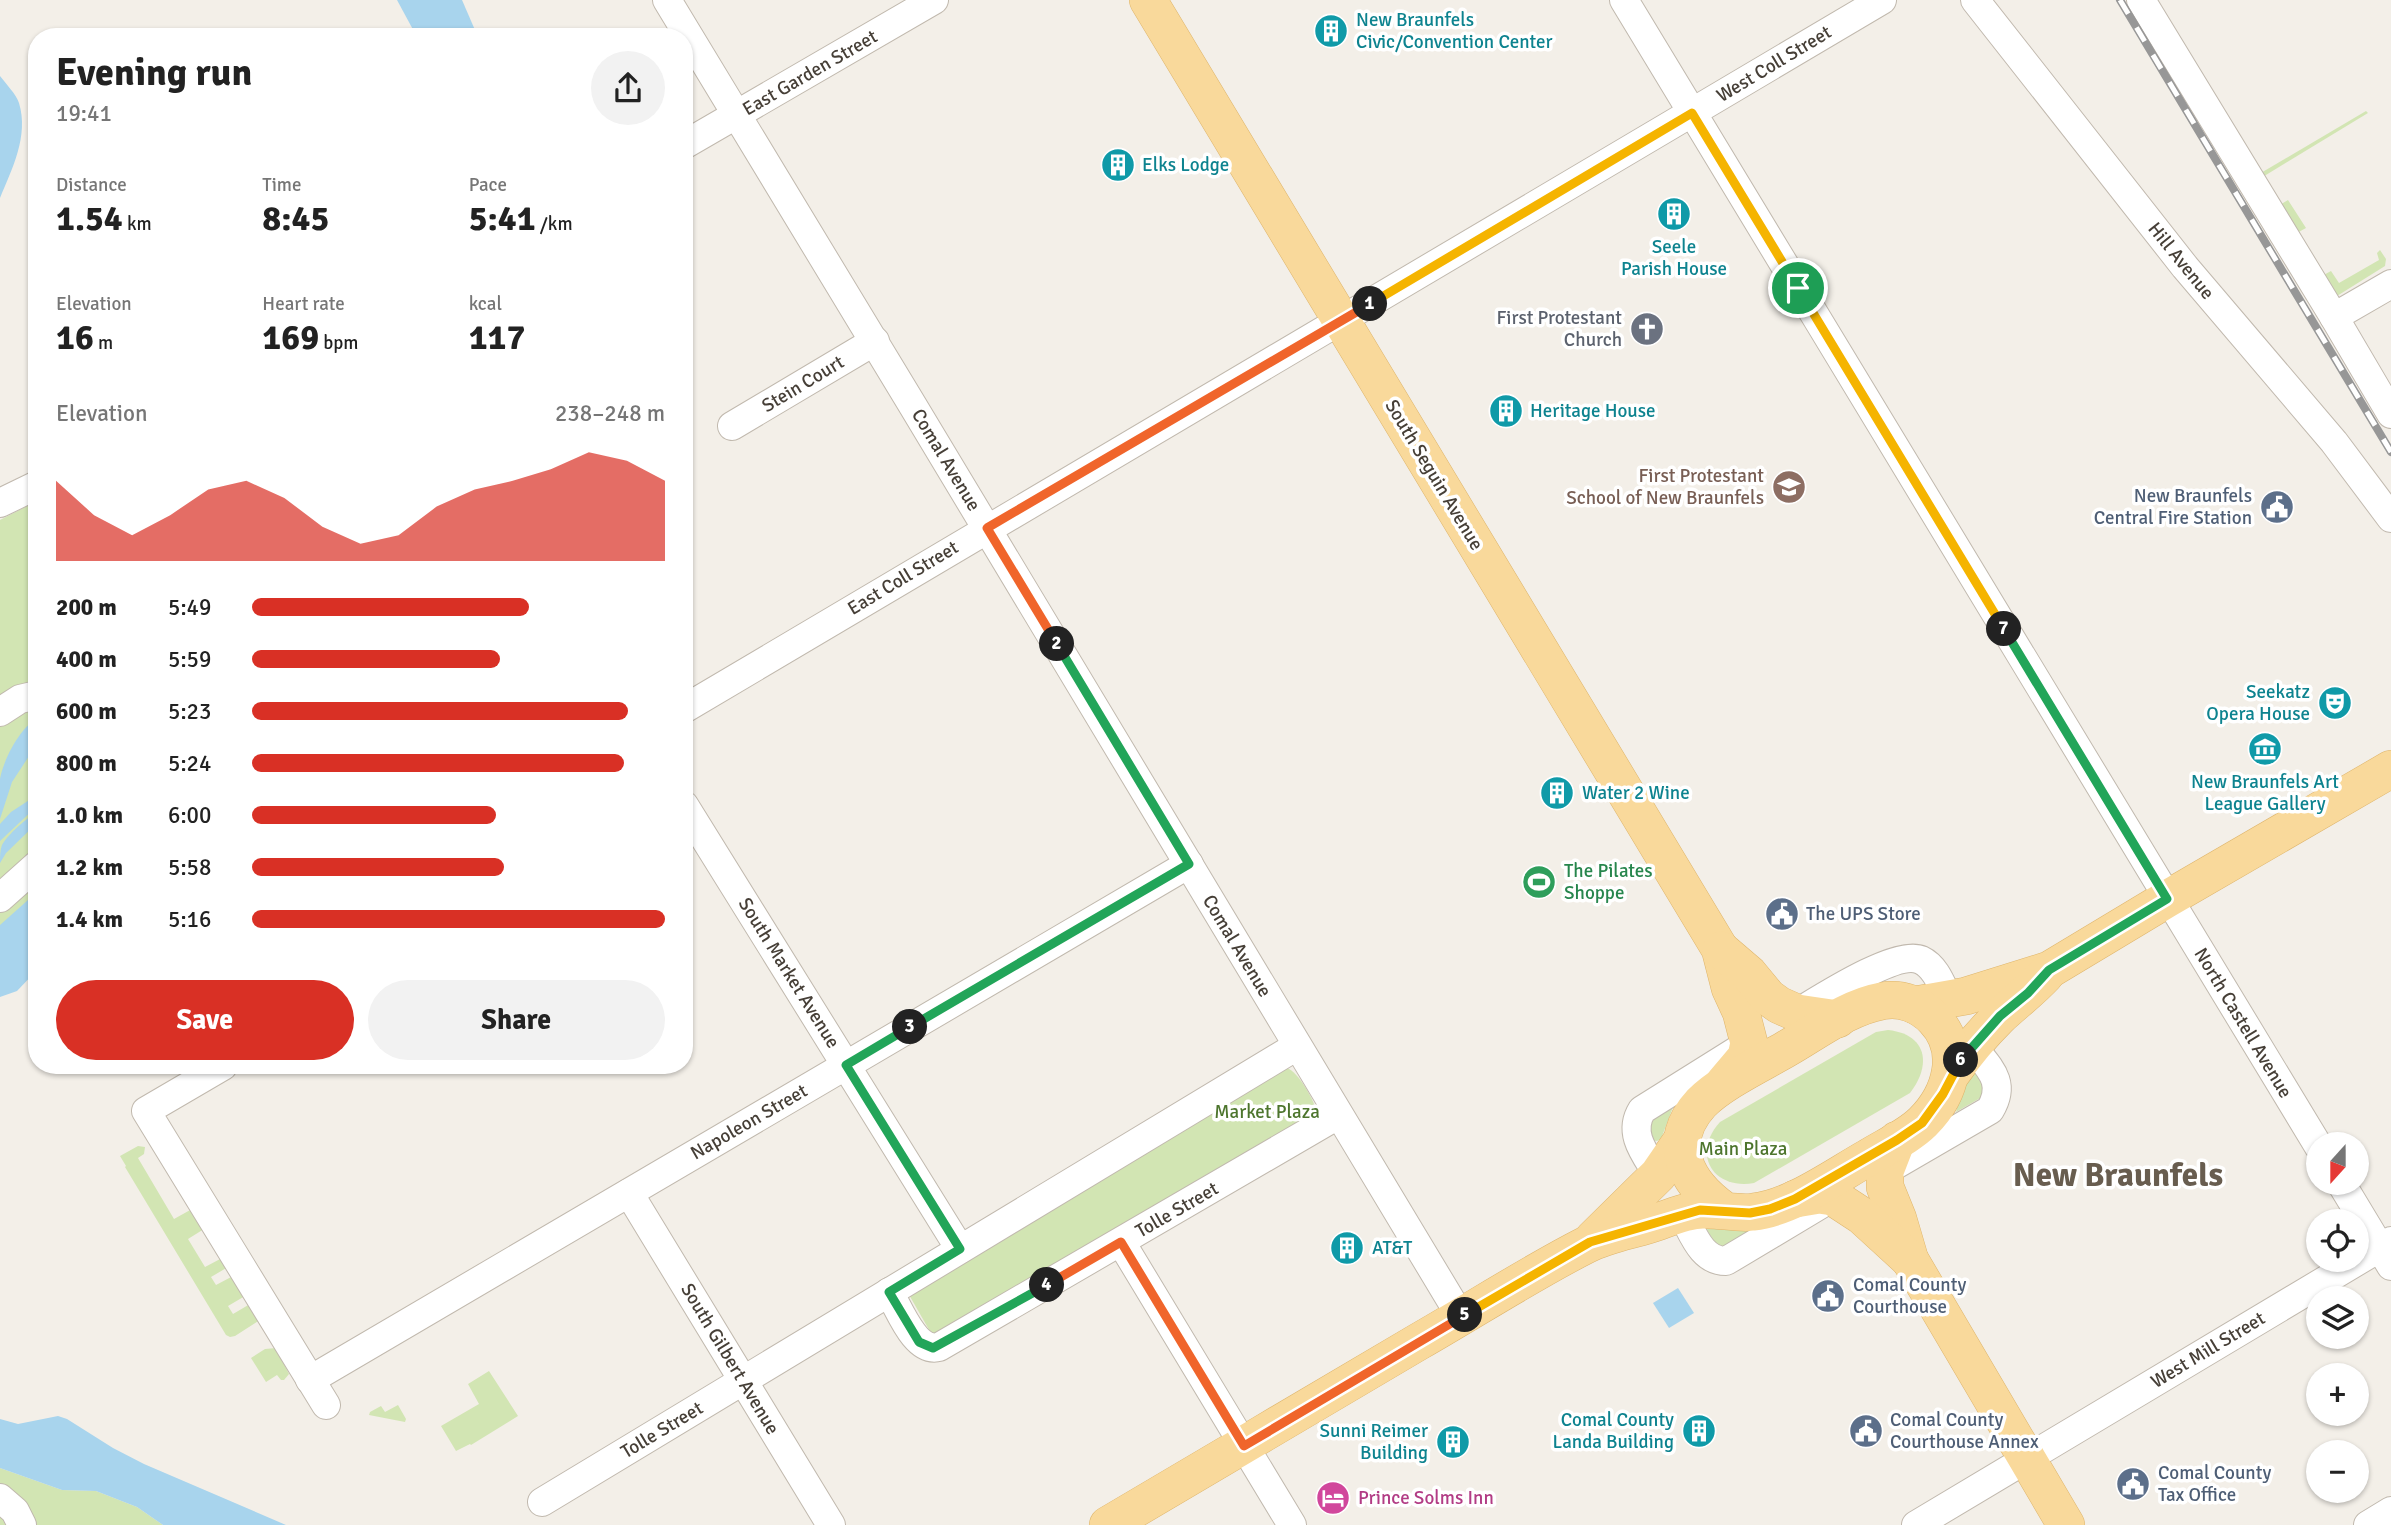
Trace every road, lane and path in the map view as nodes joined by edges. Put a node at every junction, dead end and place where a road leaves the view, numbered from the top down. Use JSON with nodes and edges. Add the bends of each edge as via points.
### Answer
{"nodes":[{"id":1,"x":667,"y":0,"type":"edge"},
{"id":2,"x":934,"y":0,"type":"edge"},
{"id":3,"x":1148,"y":0,"type":"edge"},
{"id":4,"x":1624,"y":0,"type":"edge"},
{"id":5,"x":1882,"y":0,"type":"edge"},
{"id":6,"x":1975,"y":0,"type":"edge"},
{"id":7,"x":2141,"y":0,"type":"edge"},
{"id":8,"x":684,"y":28,"type":"edge"},
{"id":9,"x":693,"y":43,"type":"edge"},
{"id":10,"x":1692,"y":113,"type":"junction"},
{"id":11,"x":737,"y":116,"type":"junction"},
{"id":12,"x":693,"y":140,"type":"edge"},
{"id":13,"x":2391,"y":284,"type":"edge"},
{"id":14,"x":2334,"y":317,"type":"junction"},
{"id":15,"x":1341,"y":322,"type":"junction"},
{"id":16,"x":875,"y":341,"type":"junction"},
{"id":17,"x":2391,"y":414,"type":"edge"},
{"id":18,"x":732,"y":426,"type":"dead end"},
{"id":19,"x":28,"y":489,"type":"edge"},
{"id":20,"x":0,"y":503,"type":"edge"},
{"id":21,"x":2391,"y":517,"type":"edge"},
{"id":22,"x":987,"y":528,"type":"junction"},
{"id":23,"x":28,"y":697,"type":"edge"},
{"id":24,"x":693,"y":704,"type":"edge"},
{"id":25,"x":0,"y":712,"type":"edge"},
{"id":26,"x":2391,"y":769,"type":"edge"},
{"id":27,"x":693,"y":818,"type":"edge"},
{"id":28,"x":1189,"y":864,"type":"junction"},
{"id":29,"x":28,"y":873,"type":"edge"},
{"id":30,"x":0,"y":898,"type":"edge"},
{"id":31,"x":2167,"y":899,"type":"junction"},
{"id":32,"x":1720,"y":949,"type":"junction"},
{"id":33,"x":2049,"y":970,"type":"junction"},
{"id":34,"x":1932,"y":1002,"type":"junction"},
{"id":35,"x":1797,"y":1013,"type":"junction"},
{"id":36,"x":1838,"y":1019,"type":"junction"},
{"id":37,"x":1749,"y":1043,"type":"junction"},
{"id":38,"x":1297,"y":1046,"type":"junction"},
{"id":39,"x":1962,"y":1060,"type":"junction"},
{"id":40,"x":846,"y":1065,"type":"junction"},
{"id":41,"x":209,"y":1074,"type":"edge"},
{"id":42,"x":1717,"y":1091,"type":"junction"},
{"id":43,"x":1338,"y":1115,"type":"junction"},
{"id":44,"x":2310,"y":1132,"type":"edge"},
{"id":45,"x":1680,"y":1143,"type":"junction"},
{"id":46,"x":1891,"y":1156,"type":"junction"},
{"id":47,"x":1658,"y":1175,"type":"junction"},
{"id":48,"x":629,"y":1193,"type":"junction"},
{"id":49,"x":2349,"y":1195,"type":"edge"},
{"id":50,"x":1833,"y":1197,"type":"junction"},
{"id":51,"x":1795,"y":1199,"type":"junction"},
{"id":52,"x":1724,"y":1210,"type":"junction"},
{"id":53,"x":1682,"y":1214,"type":"junction"},
{"id":54,"x":1121,"y":1242,"type":"junction"},
{"id":55,"x":1590,"y":1242,"type":"junction"},
{"id":56,"x":960,"y":1249,"type":"junction"},
{"id":57,"x":2387,"y":1251,"type":"edge"},
{"id":58,"x":1910,"y":1260,"type":"junction"},
{"id":59,"x":889,"y":1292,"type":"junction"},
{"id":60,"x":1461,"y":1317,"type":"junction"},
{"id":61,"x":310,"y":1380,"type":"junction"},
{"id":62,"x":743,"y":1380,"type":"junction"},
{"id":63,"x":326,"y":1405,"type":"dead end"},
{"id":64,"x":1244,"y":1446,"type":"junction"},
{"id":65,"x":2025,"y":1458,"type":"junction"},
{"id":66,"x":0,"y":1498,"type":"edge"},
{"id":67,"x":542,"y":1502,"type":"dead end"},
{"id":68,"x":2391,"y":1511,"type":"edge"},
{"id":69,"x":22,"y":1525,"type":"edge"},
{"id":70,"x":831,"y":1525,"type":"edge"},
{"id":71,"x":1108,"y":1525,"type":"edge"},
{"id":72,"x":1292,"y":1525,"type":"edge"},
{"id":73,"x":1916,"y":1525,"type":"edge"},
{"id":74,"x":2066,"y":1525,"type":"edge"},
{"id":75,"x":2368,"y":1525,"type":"edge"}],
"edges":[{"from":1,"to":8,"type":"street","name":"Comal Avenue"},
{"from":2,"to":11,"type":"street","name":"East Garden Street"},
{"from":3,"to":15,"type":"main road","name":"South Seguin Avenue"},
{"from":4,"to":10,"type":"street","name":"North Castell Avenue"},
{"from":5,"to":10,"type":"street","name":"West Coll Street"},
{"from":6,"to":21,"type":"street","name":"Hill Avenue","via":[[2185,267],[2334,442]]},
{"from":7,"to":14,"type":"street"},
{"from":9,"to":11,"type":"street","name":"Comal Avenue"},
{"from":10,"to":15,"type":"street","name":"West Coll Street"},
{"from":10,"to":31,"type":"street","name":"North Castell Avenue"},
{"from":11,"to":12,"type":"street","name":"East Garden Street"},
{"from":11,"to":16,"type":"street","name":"Comal Avenue"},
{"from":13,"to":14,"type":"street"},
{"from":14,"to":17,"type":"street"},
{"from":15,"to":22,"type":"street","name":"East Coll Street"},
{"from":15,"to":32,"type":"main road","name":"South Seguin Avenue"},
{"from":16,"to":18,"type":"street","name":"Stein Court"},
{"from":16,"to":22,"type":"street","name":"Comal Avenue"},
{"from":19,"to":20,"type":"street"},
{"from":22,"to":24,"type":"street","name":"East Coll Street"},
{"from":22,"to":28,"type":"street","name":"Comal Avenue"},
{"from":23,"to":25,"type":"street"},
{"from":26,"to":31,"type":"main road"},
{"from":27,"to":40,"type":"street","name":"South Market Avenue"},
{"from":28,"to":38,"type":"street","name":"Comal Avenue"},
{"from":28,"to":40,"type":"street","name":"Napoleon Street"},
{"from":29,"to":30,"type":"street"},
{"from":31,"to":33,"type":"main road"},
{"from":31,"to":44,"type":"street","name":"North Castell Avenue"},
{"from":32,"to":35,"type":"main road","name":"South Seguin Avenue","via":[[1768,997]]},
{"from":32,"to":37,"type":"main road","name":"South Seguin Avenue"},
{"from":33,"to":34,"type":"main road"},
{"from":33,"to":39,"type":"main road"},
{"from":34,"to":35,"type":"street","via":[[1933,970],[1910,957],[1845,984]]},
{"from":34,"to":36,"type":"main road","via":[[1880,1001]]},
{"from":34,"to":39,"type":"main road","via":[[1932,1016]]},
{"from":35,"to":36,"type":"main road","name":"South Seguin Avenue"},
{"from":36,"to":42,"type":"main road"},
{"from":37,"to":42,"type":"main road","via":[[1740,1067]]},
{"from":37,"to":47,"type":"street","via":[[1642,1110],[1635,1131]]},
{"from":38,"to":43,"type":"street","name":"Comal Avenue"},
{"from":38,"to":56,"type":"street","name":"Tolle Street"},
{"from":39,"to":46,"type":"main road","via":[[1922,1123]]},
{"from":39,"to":46,"type":"street","via":[[1991,1070],[1998,1097],[1990,1110]]},
{"from":40,"to":48,"type":"street","name":"Napoleon Street"},
{"from":40,"to":56,"type":"street","name":"South Market Avenue"},
{"from":41,"to":61,"type":"street","via":[[146,1111]]},
{"from":42,"to":45,"type":"main road","via":[[1702,1102]]},
{"from":43,"to":54,"type":"street","name":"Tolle Street"},
{"from":43,"to":60,"type":"street","name":"Comal Avenue"},
{"from":45,"to":47,"type":"main road"},
{"from":45,"to":52,"type":"main road","via":[[1688,1173],[1706,1198]]},
{"from":46,"to":51,"type":"main road"},
{"from":46,"to":58,"type":"main road","via":[[1885,1187]]},
{"from":47,"to":55,"type":"main road"},
{"from":48,"to":61,"type":"street","name":"Napoleon Street"},
{"from":48,"to":62,"type":"street","name":"South Gilbert Avenue"},
{"from":49,"to":57,"type":"street"},
{"from":50,"to":51,"type":"main road"},
{"from":50,"to":53,"type":"street","via":[[1726,1261],[1705,1252]]},
{"from":50,"to":58,"type":"main road","via":[[1862,1216]]},
{"from":51,"to":52,"type":"main road","via":[[1750,1213]]},
{"from":52,"to":53,"type":"main road"},
{"from":53,"to":55,"type":"main road"},
{"from":54,"to":59,"type":"street","name":"Tolle Street","via":[[933,1348],[919,1342]]},
{"from":54,"to":64,"type":"street"},
{"from":55,"to":60,"type":"main road"},
{"from":56,"to":59,"type":"street","name":"Tolle Street"},
{"from":57,"to":65,"type":"street","name":"West Mill Street"},
{"from":58,"to":65,"type":"main road"},
{"from":59,"to":62,"type":"street","name":"Tolle Street"},
{"from":60,"to":64,"type":"main road"},
{"from":61,"to":63,"type":"street"},
{"from":62,"to":67,"type":"street","name":"Tolle Street"},
{"from":62,"to":70,"type":"street","name":"South Gilbert Avenue"},
{"from":64,"to":71,"type":"main road"},
{"from":64,"to":72,"type":"street"},
{"from":65,"to":73,"type":"street","name":"West Mill Street"},
{"from":65,"to":74,"type":"main road"},
{"from":66,"to":69,"type":"street"},
{"from":68,"to":75,"type":"street"}]}
